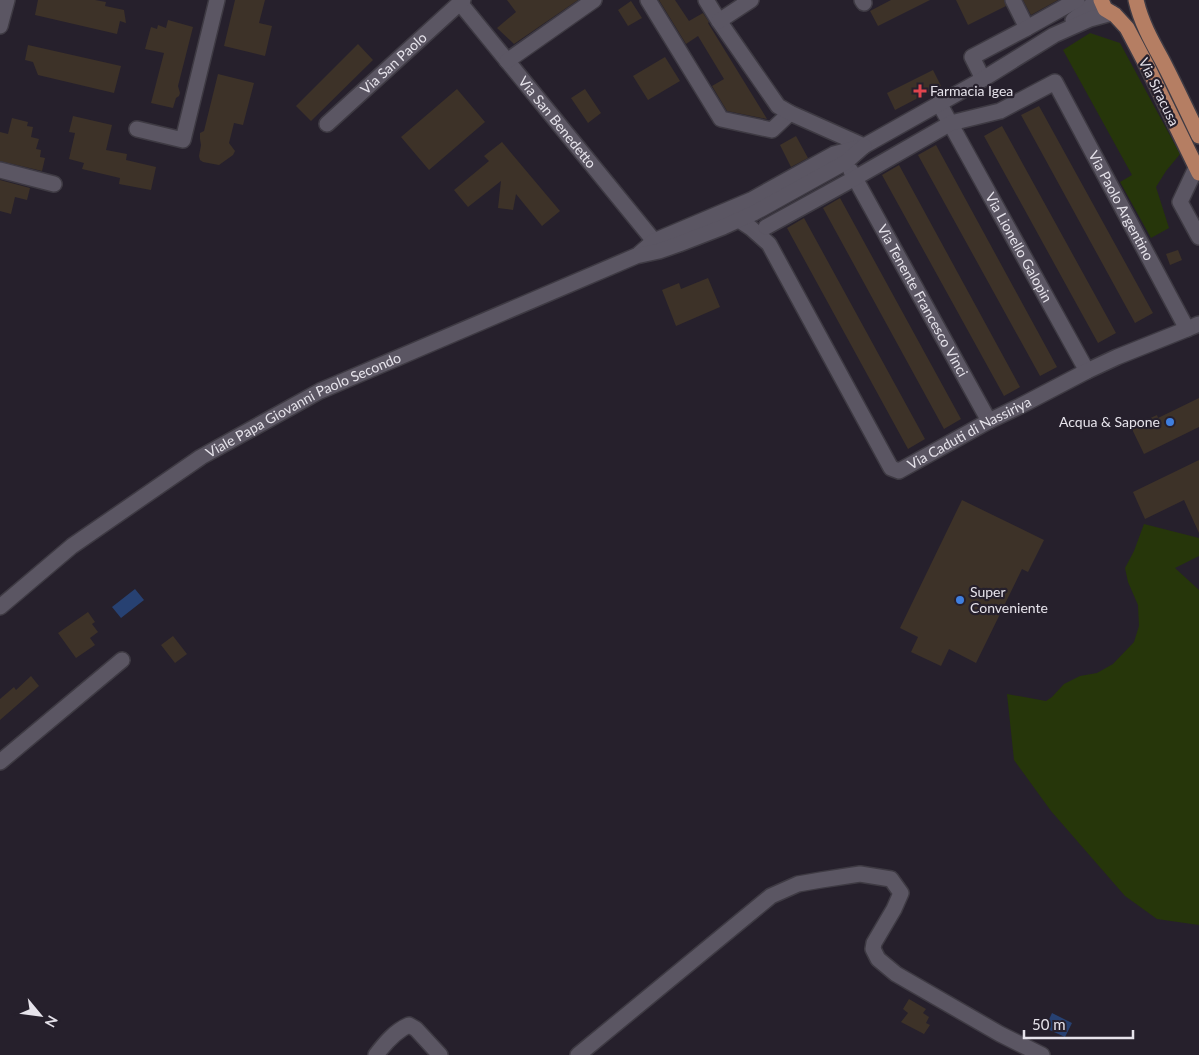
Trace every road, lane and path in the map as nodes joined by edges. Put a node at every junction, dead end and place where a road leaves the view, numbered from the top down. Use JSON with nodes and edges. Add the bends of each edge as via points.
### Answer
{"nodes":[{"id":1,"x":7,"y":0,"type":"edge"},
{"id":2,"x":217,"y":0,"type":"edge"},
{"id":3,"x":594,"y":0,"type":"edge"},
{"id":4,"x":648,"y":0,"type":"edge"},
{"id":5,"x":706,"y":0,"type":"edge"},
{"id":6,"x":751,"y":0,"type":"edge"},
{"id":7,"x":1013,"y":0,"type":"edge"},
{"id":8,"x":1077,"y":0,"type":"edge"},
{"id":9,"x":1096,"y":0,"type":"edge"},
{"id":10,"x":1100,"y":0,"type":"edge"},
{"id":11,"x":1136,"y":0,"type":"edge"},
{"id":12,"x":462,"y":1,"type":"edge"},
{"id":13,"x":1113,"y":14,"type":"junction"},
{"id":14,"x":718,"y":21,"type":"junction"},
{"id":15,"x":0,"y":26,"type":"edge"},
{"id":16,"x":1027,"y":28,"type":"junction"},
{"id":17,"x":1054,"y":35,"type":"junction"},
{"id":18,"x":507,"y":61,"type":"junction"},
{"id":19,"x":983,"y":79,"type":"junction"},
{"id":20,"x":939,"y":103,"type":"junction"},
{"id":21,"x":790,"y":113,"type":"junction"},
{"id":22,"x":950,"y":123,"type":"junction"},
{"id":23,"x":327,"y":124,"type":"dead end"},
{"id":24,"x":137,"y":129,"type":"dead end"},
{"id":25,"x":1199,"y":136,"type":"edge"},
{"id":26,"x":864,"y":146,"type":"junction"},
{"id":27,"x":844,"y":157,"type":"junction"},
{"id":28,"x":810,"y":168,"type":"junction"},
{"id":29,"x":0,"y":170,"type":"edge"},
{"id":30,"x":1198,"y":170,"type":"edge"},
{"id":31,"x":855,"y":178,"type":"junction"},
{"id":32,"x":54,"y":184,"type":"dead end"},
{"id":33,"x":755,"y":217,"type":"junction"},
{"id":34,"x":695,"y":223,"type":"junction"},
{"id":35,"x":1199,"y":237,"type":"edge"},
{"id":36,"x":657,"y":246,"type":"junction"},
{"id":37,"x":1193,"y":326,"type":"edge"},
{"id":38,"x":1087,"y":371,"type":"junction"},
{"id":39,"x":989,"y":421,"type":"junction"},
{"id":40,"x":0,"y":607,"type":"edge"},
{"id":41,"x":122,"y":660,"type":"dead end"},
{"id":42,"x":1,"y":763,"type":"edge"},
{"id":43,"x":376,"y":1055,"type":"edge"},
{"id":44,"x":440,"y":1055,"type":"edge"},
{"id":45,"x":578,"y":1055,"type":"edge"},
{"id":46,"x":1042,"y":1055,"type":"edge"}],
"edges":[{"from":1,"to":15,"type":"street"},
{"from":2,"to":24,"type":"street","via":[[183,140]]},
{"from":3,"to":18,"type":"street"},
{"from":4,"to":21,"type":"street","via":[[721,119],[772,130]]},
{"from":5,"to":14,"type":"street"},
{"from":6,"to":14,"type":"street"},
{"from":7,"to":16,"type":"street"},
{"from":8,"to":16,"type":"street"},
{"from":9,"to":17,"type":"street"},
{"from":10,"to":13,"type":"main road","name":"Via Siracusa"},
{"from":11,"to":13,"type":"main road","via":[[1128,12]]},
{"from":11,"to":25,"type":"main road","name":"Via Siracusa","via":[[1146,32]]},
{"from":12,"to":18,"type":"street","name":"Via San Benedetto"},
{"from":12,"to":23,"type":"street","name":"Via San Paolo"},
{"from":13,"to":17,"type":"street","via":[[1090,19]]},
{"from":13,"to":30,"type":"main road","name":"Via Siracusa","via":[[1127,28]]},
{"from":14,"to":21,"type":"street","via":[[778,106]]},
{"from":16,"to":19,"type":"street","via":[[972,56]]},
{"from":17,"to":19,"type":"street"},
{"from":18,"to":36,"type":"street","name":"Via San Benedetto"},
{"from":19,"to":20,"type":"street"},
{"from":20,"to":22,"type":"street","name":"Via Lionello Galopin"},
{"from":20,"to":26,"type":"street"},
{"from":21,"to":26,"type":"street"},
{"from":22,"to":31,"type":"street"},
{"from":22,"to":37,"type":"street","name":"Via Paolo Argentino","via":[[1000,111],[1055,82]]},
{"from":22,"to":38,"type":"street","name":"Via Lionello Galopin"},
{"from":26,"to":27,"type":"street"},
{"from":27,"to":28,"type":"street","via":[[834,154]]},
{"from":27,"to":31,"type":"street","name":"Via Tenente Francesco Vinci"},
{"from":27,"to":33,"type":"street"},
{"from":28,"to":33,"type":"street","via":[[793,185],[760,202]]},
{"from":28,"to":34,"type":"street","via":[[751,200]]},
{"from":29,"to":32,"type":"street"},
{"from":30,"to":35,"type":"street","via":[[1180,202]]},
{"from":31,"to":33,"type":"street"},
{"from":31,"to":39,"type":"street","name":"Via Tenente Francesco Vinci"},
{"from":33,"to":34,"type":"street","via":[[741,212],[717,223]]},
{"from":33,"to":36,"type":"street"},
{"from":33,"to":39,"type":"street","name":"Via Caduti di Nassiriya","via":[[891,468],[899,471]]},
{"from":34,"to":36,"type":"street"},
{"from":36,"to":40,"type":"street","name":"Viale Papa Giovanni Paolo Secondo","via":[[320,391],[200,457],[72,546]]},
{"from":37,"to":38,"type":"street","name":"Via Caduti di Nassiriya"},
{"from":38,"to":39,"type":"street","name":"Via Caduti di Nassiriya"},
{"from":41,"to":42,"type":"street"},
{"from":43,"to":44,"type":"street","via":[[401,1028],[409,1025]]},
{"from":45,"to":46,"type":"street","via":[[771,896],[798,884],[860,874],[891,879],[900,893],[874,943],[878,959],[896,974]]}]}
